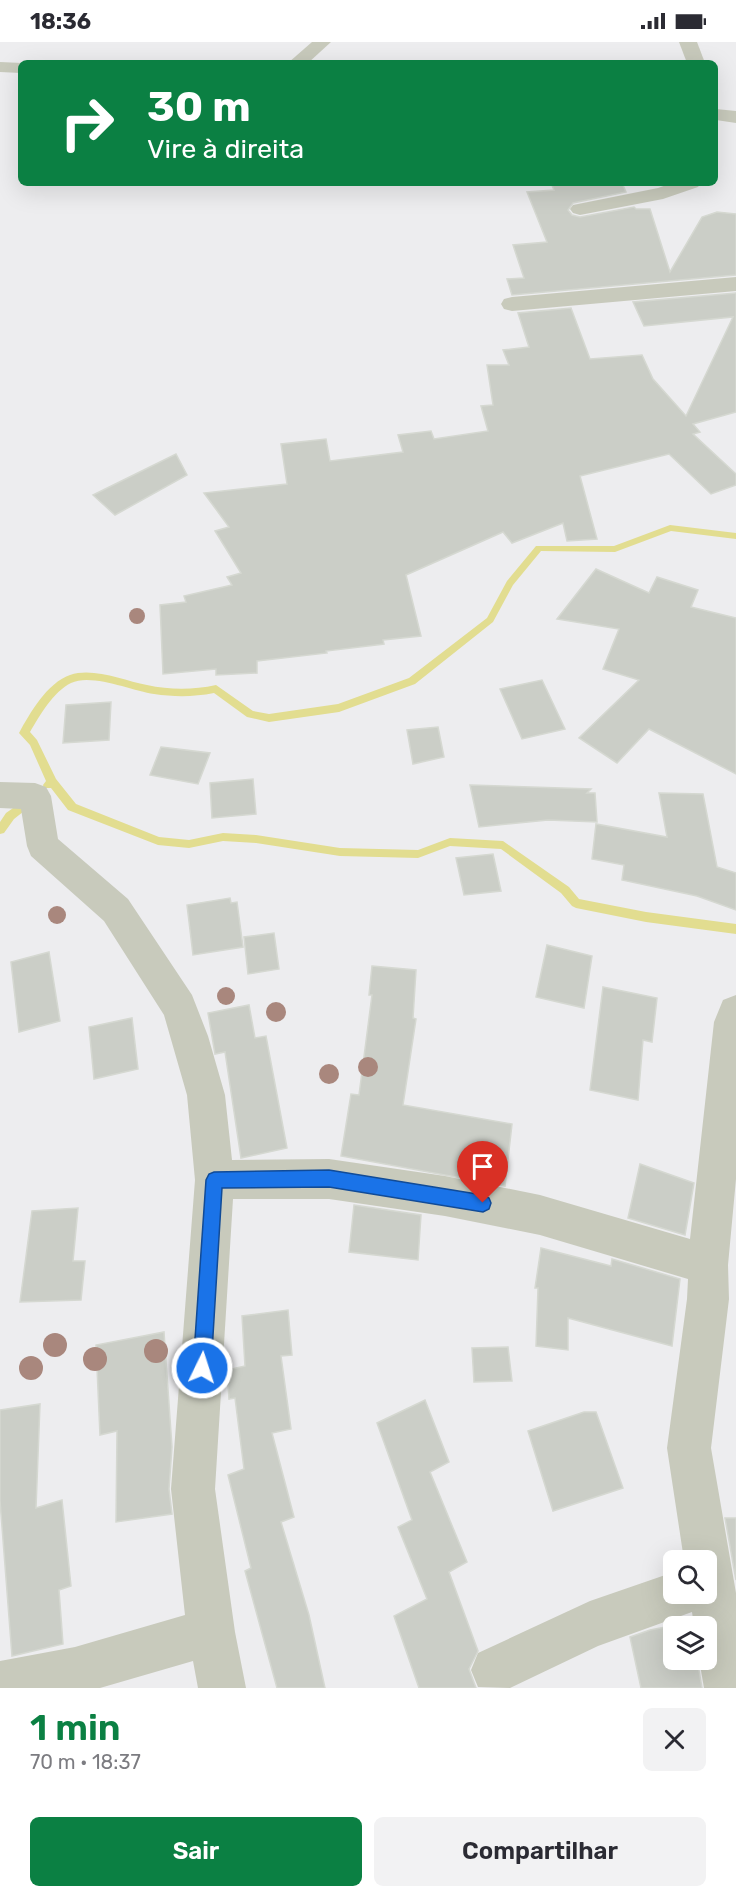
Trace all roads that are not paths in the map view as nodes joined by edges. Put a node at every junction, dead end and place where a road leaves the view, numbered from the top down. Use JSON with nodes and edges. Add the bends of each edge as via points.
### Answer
{"nodes":[{"id":1,"x":322,"y":42,"type":"edge"},
{"id":2,"x":688,"y":42,"type":"edge"},
{"id":3,"x":301,"y":60,"type":"edge"},
{"id":4,"x":695,"y":60,"type":"edge"},
{"id":5,"x":0,"y":67,"type":"edge"},
{"id":6,"x":18,"y":68,"type":"edge"},
{"id":7,"x":718,"y":115,"type":"edge"},
{"id":8,"x":736,"y":117,"type":"edge"},
{"id":9,"x":683,"y":186,"type":"edge"},
{"id":10,"x":580,"y":209,"type":"dead end"},
{"id":11,"x":736,"y":284,"type":"edge"},
{"id":12,"x":512,"y":304,"type":"dead end"},
{"id":13,"x":0,"y":795,"type":"edge"},
{"id":14,"x":736,"y":1012,"type":"edge"},
{"id":15,"x":214,"y":1180,"type":"junction"},
{"id":16,"x":708,"y":1265,"type":"junction"},
{"id":17,"x":704,"y":1550,"type":"edge"},
{"id":18,"x":663,"y":1600,"type":"edge"},
{"id":19,"x":713,"y":1604,"type":"edge"},
{"id":20,"x":211,"y":1632,"type":"junction"},
{"id":21,"x":495,"y":1670,"type":"dead end"},
{"id":22,"x":0,"y":1685,"type":"edge"},
{"id":23,"x":222,"y":1688,"type":"edge"},
{"id":24,"x":728,"y":1688,"type":"edge"}],
"edges":[{"from":1,"to":3,"type":"street"},
{"from":2,"to":4,"type":"street"},
{"from":5,"to":6,"type":"street"},
{"from":7,"to":8,"type":"street"},
{"from":9,"to":10,"type":"street"},
{"from":11,"to":12,"type":"street"},
{"from":13,"to":15,"type":"street","via":[[35,796],[43,846],[116,910],[179,1007],[206,1095]]},
{"from":14,"to":16,"type":"street"},
{"from":15,"to":16,"type":"street","via":[[329,1179],[445,1196],[540,1215]]},
{"from":15,"to":20,"type":"street","via":[[193,1489]]},
{"from":16,"to":17,"type":"street","via":[[708,1299],[689,1448]]},
{"from":18,"to":21,"type":"street","via":[[590,1625]]},
{"from":19,"to":24,"type":"street"},
{"from":20,"to":22,"type":"street","via":[[75,1671]]},
{"from":20,"to":23,"type":"street"}]}
